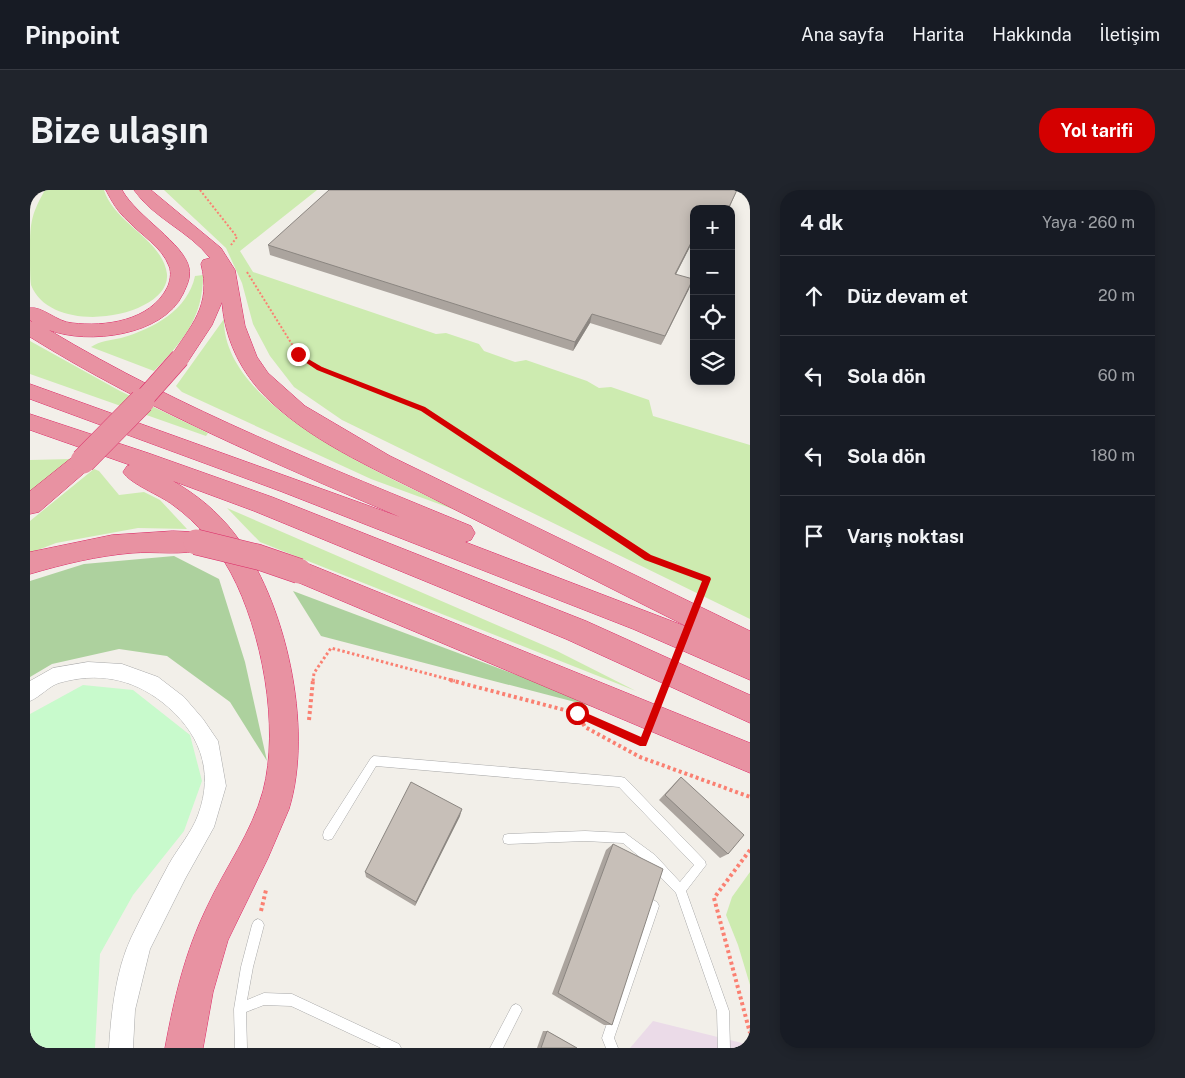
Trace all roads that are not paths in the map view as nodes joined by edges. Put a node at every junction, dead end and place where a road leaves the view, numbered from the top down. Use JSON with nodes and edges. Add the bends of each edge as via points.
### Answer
{"nodes":[{"id":1,"x":114,"y":190,"type":"edge"},
{"id":2,"x":142,"y":190,"type":"edge"},
{"id":3,"x":197,"y":238,"type":"junction"},
{"id":4,"x":30,"y":311,"type":"edge"},
{"id":5,"x":30,"y":328,"type":"edge"},
{"id":6,"x":30,"y":391,"type":"edge"},
{"id":7,"x":43,"y":427,"type":"edge"},
{"id":8,"x":30,"y":505,"type":"edge"},
{"id":9,"x":30,"y":563,"type":"edge"},
{"id":10,"x":643,"y":621,"type":"junction"},
{"id":11,"x":750,"y":645,"type":"edge"},
{"id":12,"x":750,"y":667,"type":"edge"},
{"id":13,"x":30,"y":692,"type":"edge"},
{"id":14,"x":750,"y":709,"type":"edge"},
{"id":15,"x":750,"y":758,"type":"edge"},
{"id":16,"x":328,"y":836,"type":"dead end"},
{"id":17,"x":508,"y":839,"type":"dead end"},
{"id":18,"x":680,"y":890,"type":"junction"},
{"id":19,"x":653,"y":906,"type":"edge"},
{"id":20,"x":258,"y":925,"type":"dead end"},
{"id":21,"x":240,"y":1008,"type":"junction"},
{"id":22,"x":516,"y":1010,"type":"dead end"},
{"id":23,"x":375,"y":1043,"type":"edge"},
{"id":24,"x":121,"y":1048,"type":"edge"},
{"id":25,"x":184,"y":1048,"type":"edge"},
{"id":26,"x":241,"y":1048,"type":"edge"},
{"id":27,"x":395,"y":1048,"type":"edge"},
{"id":28,"x":496,"y":1048,"type":"edge"},
{"id":29,"x":612,"y":1048,"type":"edge"},
{"id":30,"x":724,"y":1048,"type":"edge"}],
"edges":[{"from":1,"to":4,"type":"highway","via":[[124,208],[176,259],[182,275],[168,304],[152,315],[108,329],[51,326]]},
{"from":2,"to":3,"type":"highway"},
{"from":3,"to":8,"type":"highway","bridge":true,"via":[[214,279],[214,295],[206,321],[180,358],[126,419]]},
{"from":3,"to":11,"type":"highway","via":[[220,260],[229,278],[237,334],[247,355],[262,377],[296,412],[382,462]]},
{"from":5,"to":10,"type":"highway","via":[[131,386],[302,465],[501,549],[568,580]]},
{"from":6,"to":10,"type":"highway","via":[[289,485]]},
{"from":7,"to":14,"type":"highway","via":[[263,504],[576,630]]},
{"from":7,"to":25,"type":"highway","via":[[152,480],[185,500],[206,518],[246,576],[262,618],[282,692],[286,753],[279,790],[211,938],[195,986]]},
{"from":9,"to":15,"type":"highway","bridge":true,"via":[[106,544],[154,540],[196,542],[258,557],[299,571]]},
{"from":10,"to":12,"type":"highway"},
{"from":13,"to":24,"type":"street","via":[[54,676],[88,670],[122,672],[151,683],[177,703],[212,748],[216,786],[207,820],[139,946],[123,1010]]},
{"from":16,"to":18,"type":"lane","via":[[374,761],[621,782],[701,865]]},
{"from":17,"to":18,"type":"lane","via":[[625,838],[651,858]]},
{"from":18,"to":30,"type":"lane","via":[[723,1011]]},
{"from":19,"to":29,"type":"lane","via":[[608,1038]]},
{"from":20,"to":21,"type":"lane"},
{"from":21,"to":23,"type":"lane","via":[[264,999],[292,1000]]},
{"from":21,"to":26,"type":"lane"},
{"from":22,"to":28,"type":"lane"},
{"from":23,"to":27,"type":"lane"}]}
